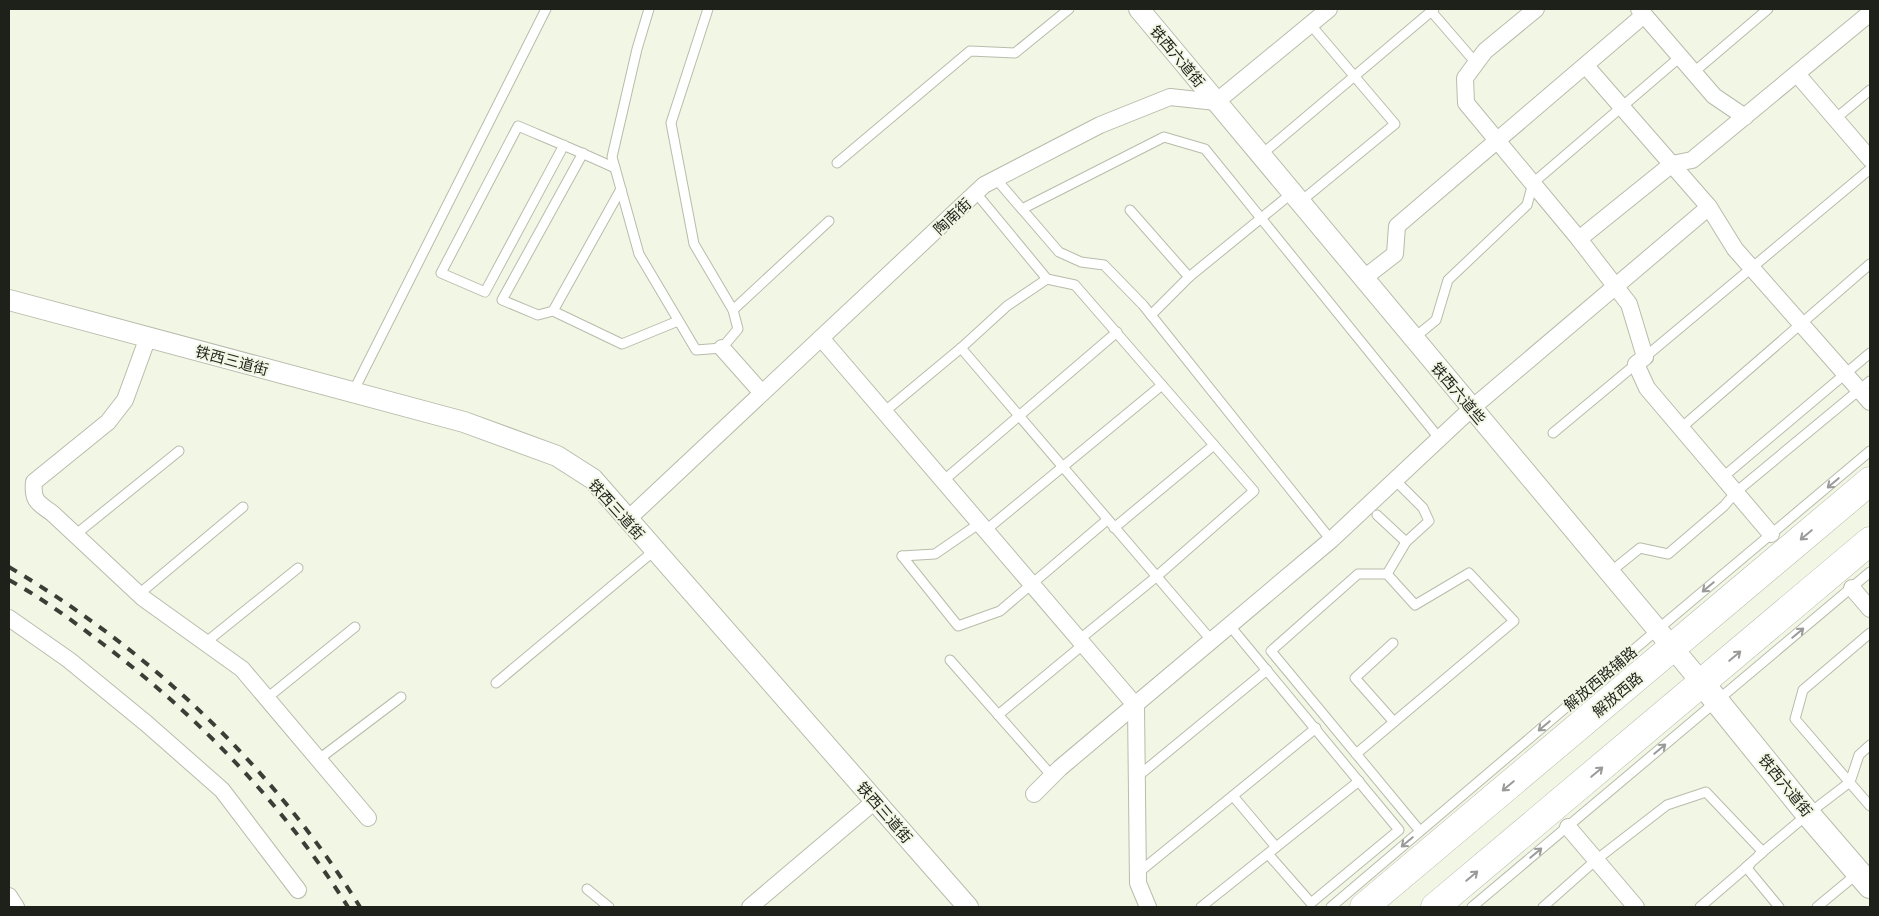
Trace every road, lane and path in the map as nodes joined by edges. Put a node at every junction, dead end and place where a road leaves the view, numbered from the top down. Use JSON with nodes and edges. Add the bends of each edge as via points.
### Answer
{"nodes":[{"id":1,"x":546,"y":9,"type":"edge"},
{"id":2,"x":649,"y":9,"type":"edge"},
{"id":3,"x":708,"y":9,"type":"edge"},
{"id":4,"x":1068,"y":9,"type":"edge"},
{"id":5,"x":1139,"y":9,"type":"edge"},
{"id":6,"x":1329,"y":9,"type":"edge"},
{"id":7,"x":1536,"y":9,"type":"edge"},
{"id":8,"x":1768,"y":9,"type":"edge"},
{"id":9,"x":1432,"y":10,"type":"edge"},
{"id":10,"x":1641,"y":12,"type":"edge"},
{"id":11,"x":1870,"y":13,"type":"edge"},
{"id":12,"x":1310,"y":24,"type":"junction"},
{"id":13,"x":1680,"y":57,"type":"junction"},
{"id":14,"x":1476,"y":63,"type":"junction"},
{"id":15,"x":1586,"y":66,"type":"junction"},
{"id":16,"x":1694,"y":72,"type":"junction"},
{"id":17,"x":1797,"y":74,"type":"junction"},
{"id":18,"x":1355,"y":75,"type":"junction"},
{"id":19,"x":1870,"y":90,"type":"edge"},
{"id":20,"x":1216,"y":102,"type":"junction"},
{"id":21,"x":1622,"y":108,"type":"junction"},
{"id":22,"x":1744,"y":117,"type":"junction"},
{"id":23,"x":1835,"y":119,"type":"junction"},
{"id":24,"x":1497,"y":140,"type":"junction"},
{"id":25,"x":564,"y":145,"type":"junction"},
{"id":26,"x":583,"y":153,"type":"junction"},
{"id":27,"x":1261,"y":155,"type":"junction"},
{"id":28,"x":1870,"y":159,"type":"edge"},
{"id":29,"x":837,"y":163,"type":"dead end"},
{"id":30,"x":1672,"y":164,"type":"junction"},
{"id":31,"x":616,"y":168,"type":"junction"},
{"id":32,"x":1870,"y":169,"type":"edge"},
{"id":33,"x":996,"y":179,"type":"junction"},
{"id":34,"x":1533,"y":183,"type":"junction"},
{"id":35,"x":621,"y":189,"type":"junction"},
{"id":36,"x":976,"y":193,"type":"junction"},
{"id":37,"x":1296,"y":197,"type":"junction"},
{"id":38,"x":1709,"y":207,"type":"junction"},
{"id":39,"x":1022,"y":209,"type":"junction"},
{"id":40,"x":1130,"y":210,"type":"dead end"},
{"id":41,"x":1260,"y":217,"type":"junction"},
{"id":42,"x":829,"y":221,"type":"dead end"},
{"id":43,"x":1579,"y":239,"type":"junction"},
{"id":44,"x":1870,"y":264,"type":"edge"},
{"id":45,"x":1752,"y":268,"type":"junction"},
{"id":46,"x":1189,"y":277,"type":"junction"},
{"id":47,"x":1364,"y":278,"type":"junction"},
{"id":48,"x":1047,"y":279,"type":"junction"},
{"id":49,"x":1615,"y":287,"type":"junction"},
{"id":50,"x":485,"y":292,"type":"junction"},
{"id":51,"x":9,"y":300,"type":"edge"},
{"id":52,"x":502,"y":300,"type":"junction"},
{"id":53,"x":733,"y":310,"type":"junction"},
{"id":54,"x":553,"y":311,"type":"junction"},
{"id":55,"x":1151,"y":315,"type":"junction"},
{"id":56,"x":678,"y":321,"type":"junction"},
{"id":57,"x":1801,"y":323,"type":"junction"},
{"id":58,"x":1117,"y":332,"type":"junction"},
{"id":59,"x":148,"y":337,"type":"junction"},
{"id":60,"x":821,"y":338,"type":"junction"},
{"id":61,"x":1414,"y":338,"type":"junction"},
{"id":62,"x":722,"y":348,"type":"junction"},
{"id":63,"x":961,"y":348,"type":"junction"},
{"id":64,"x":1870,"y":353,"type":"edge"},
{"id":65,"x":1641,"y":361,"type":"junction"},
{"id":66,"x":1845,"y":374,"type":"junction"},
{"id":67,"x":1162,"y":385,"type":"junction"},
{"id":68,"x":1867,"y":391,"type":"edge"},
{"id":69,"x":353,"y":392,"type":"junction"},
{"id":70,"x":762,"y":393,"type":"junction"},
{"id":71,"x":1472,"y":408,"type":"junction"},
{"id":72,"x":884,"y":412,"type":"junction"},
{"id":73,"x":1018,"y":416,"type":"junction"},
{"id":74,"x":1681,"y":428,"type":"junction"},
{"id":75,"x":1553,"y":433,"type":"dead end"},
{"id":76,"x":1439,"y":438,"type":"junction"},
{"id":77,"x":1214,"y":445,"type":"junction"},
{"id":78,"x":179,"y":451,"type":"dead end"},
{"id":79,"x":1870,"y":451,"type":"edge"},
{"id":80,"x":1062,"y":467,"type":"junction"},
{"id":81,"x":1723,"y":477,"type":"junction"},
{"id":82,"x":943,"y":480,"type":"junction"},
{"id":83,"x":1395,"y":480,"type":"junction"},
{"id":84,"x":1870,"y":481,"type":"edge"},
{"id":85,"x":1736,"y":492,"type":"junction"},
{"id":86,"x":243,"y":507,"type":"dead end"},
{"id":87,"x":1377,"y":515,"type":"dead end"},
{"id":88,"x":628,"y":519,"type":"junction"},
{"id":89,"x":1107,"y":520,"type":"junction"},
{"id":90,"x":983,"y":526,"type":"junction"},
{"id":91,"x":1114,"y":528,"type":"junction"},
{"id":92,"x":75,"y":534,"type":"junction"},
{"id":93,"x":1771,"y":534,"type":"junction"},
{"id":94,"x":1331,"y":540,"type":"junction"},
{"id":95,"x":1870,"y":541,"type":"edge"},
{"id":96,"x":1406,"y":542,"type":"junction"},
{"id":97,"x":654,"y":550,"type":"junction"},
{"id":98,"x":298,"y":568,"type":"dead end"},
{"id":99,"x":1870,"y":572,"type":"edge"},
{"id":100,"x":1609,"y":573,"type":"junction"},
{"id":101,"x":1387,"y":574,"type":"junction"},
{"id":102,"x":1156,"y":577,"type":"junction"},
{"id":103,"x":1033,"y":584,"type":"junction"},
{"id":104,"x":1852,"y":588,"type":"junction"},
{"id":105,"x":139,"y":594,"type":"junction"},
{"id":106,"x":1870,"y":609,"type":"edge"},
{"id":107,"x":9,"y":618,"type":"edge"},
{"id":108,"x":1230,"y":626,"type":"junction"},
{"id":109,"x":355,"y":627,"type":"dead end"},
{"id":110,"x":1870,"y":634,"type":"edge"},
{"id":111,"x":1664,"y":639,"type":"junction"},
{"id":112,"x":1212,"y":641,"type":"junction"},
{"id":113,"x":1082,"y":642,"type":"junction"},
{"id":114,"x":205,"y":643,"type":"junction"},
{"id":115,"x":1393,"y":643,"type":"dead end"},
{"id":116,"x":950,"y":660,"type":"dead end"},
{"id":117,"x":1267,"y":670,"type":"junction"},
{"id":118,"x":496,"y":684,"type":"dead end"},
{"id":119,"x":1710,"y":692,"type":"junction"},
{"id":120,"x":401,"y":697,"type":"dead end"},
{"id":121,"x":267,"y":698,"type":"junction"},
{"id":122,"x":1136,"y":706,"type":"junction"},
{"id":123,"x":998,"y":715,"type":"junction"},
{"id":124,"x":1394,"y":722,"type":"junction"},
{"id":125,"x":1316,"y":728,"type":"junction"},
{"id":126,"x":1870,"y":744,"type":"edge"},
{"id":127,"x":1356,"y":754,"type":"junction"},
{"id":128,"x":319,"y":760,"type":"junction"},
{"id":129,"x":1052,"y":776,"type":"junction"},
{"id":130,"x":1136,"y":777,"type":"junction"},
{"id":131,"x":1359,"y":781,"type":"junction"},
{"id":132,"x":1850,"y":782,"type":"junction"},
{"id":133,"x":1034,"y":794,"type":"dead end"},
{"id":134,"x":1233,"y":796,"type":"junction"},
{"id":135,"x":875,"y":801,"type":"junction"},
{"id":136,"x":1870,"y":806,"type":"edge"},
{"id":137,"x":1808,"y":814,"type":"junction"},
{"id":138,"x":368,"y":818,"type":"dead end"},
{"id":139,"x":1568,"y":827,"type":"junction"},
{"id":140,"x":1420,"y":831,"type":"junction"},
{"id":141,"x":1276,"y":847,"type":"junction"},
{"id":142,"x":1763,"y":852,"type":"junction"},
{"id":143,"x":1268,"y":854,"type":"junction"},
{"id":144,"x":1596,"y":860,"type":"junction"},
{"id":145,"x":1746,"y":868,"type":"junction"},
{"id":146,"x":1138,"y":873,"type":"junction"},
{"id":147,"x":1864,"y":879,"type":"edge"},
{"id":148,"x":587,"y":889,"type":"dead end"},
{"id":149,"x":298,"y":890,"type":"dead end"},
{"id":150,"x":9,"y":896,"type":"edge"},
{"id":151,"x":16,"y":907,"type":"edge"},
{"id":152,"x":609,"y":907,"type":"edge"},
{"id":153,"x":750,"y":907,"type":"edge"},
{"id":154,"x":968,"y":907,"type":"edge"},
{"id":155,"x":1148,"y":907,"type":"edge"},
{"id":156,"x":1201,"y":907,"type":"edge"},
{"id":157,"x":1331,"y":907,"type":"edge"},
{"id":158,"x":1364,"y":907,"type":"edge"},
{"id":159,"x":1435,"y":907,"type":"edge"},
{"id":160,"x":1472,"y":907,"type":"edge"},
{"id":161,"x":1544,"y":907,"type":"edge"},
{"id":162,"x":1636,"y":907,"type":"edge"},
{"id":163,"x":1700,"y":907,"type":"edge"},
{"id":164,"x":1779,"y":907,"type":"edge"},
{"id":165,"x":1817,"y":907,"type":"edge"}],
"edges":[{"from":1,"to":69,"type":"lane"},
{"from":2,"to":31,"type":"lane","via":[[612,157]]},
{"from":3,"to":53,"type":"lane","via":[[671,123],[694,244]]},
{"from":4,"to":29,"type":"lane","via":[[1015,53],[970,51]]},
{"from":5,"to":20,"type":"street","name":"铁西六道街"},
{"from":6,"to":12,"type":"street"},
{"from":7,"to":14,"type":"street","via":[[1485,51]]},
{"from":8,"to":16,"type":"lane"},
{"from":9,"to":14,"type":"lane"},
{"from":9,"to":18,"type":"lane"},
{"from":10,"to":13,"type":"street"},
{"from":10,"to":15,"type":"street"},
{"from":11,"to":17,"type":"street"},
{"from":12,"to":18,"type":"lane"},
{"from":12,"to":20,"type":"street"},
{"from":13,"to":16,"type":"street"},
{"from":13,"to":21,"type":"lane"},
{"from":14,"to":24,"type":"street","via":[[1465,78],[1466,103]]},
{"from":15,"to":21,"type":"street"},
{"from":15,"to":24,"type":"street"},
{"from":16,"to":22,"type":"street","via":[[1714,96]]},
{"from":17,"to":22,"type":"street"},
{"from":17,"to":23,"type":"street"},
{"from":18,"to":27,"type":"lane"},
{"from":18,"to":37,"type":"lane","via":[[1395,124]]},
{"from":19,"to":23,"type":"lane"},
{"from":20,"to":27,"type":"street","name":"铁西六道些"},
{"from":20,"to":33,"type":"street","name":"陶南街","via":[[1170,97],[1100,125]]},
{"from":21,"to":30,"type":"street"},
{"from":21,"to":34,"type":"lane"},
{"from":22,"to":30,"type":"street","via":[[1692,160]]},
{"from":23,"to":28,"type":"street"},
{"from":24,"to":34,"type":"street"},
{"from":24,"to":47,"type":"street","via":[[1397,226],[1395,254]]},
{"from":25,"to":26,"type":"lane"},
{"from":25,"to":50,"type":"lane"},
{"from":25,"to":50,"type":"lane","via":[[518,126],[441,273]]},
{"from":26,"to":31,"type":"lane"},
{"from":26,"to":52,"type":"lane"},
{"from":27,"to":37,"type":"street","name":"铁西六道些"},
{"from":30,"to":38,"type":"street"},
{"from":30,"to":43,"type":"street"},
{"from":31,"to":35,"type":"lane"},
{"from":32,"to":45,"type":"lane"},
{"from":33,"to":36,"type":"street","name":"陶南街"},
{"from":33,"to":39,"type":"lane"},
{"from":34,"to":43,"type":"street"},
{"from":34,"to":61,"type":"lane","via":[[1527,205],[1448,280],[1436,320]]},
{"from":35,"to":54,"type":"lane"},
{"from":35,"to":56,"type":"lane","via":[[639,254]]},
{"from":36,"to":48,"type":"lane"},
{"from":36,"to":60,"type":"street","name":"陶南街"},
{"from":37,"to":41,"type":"lane"},
{"from":37,"to":47,"type":"street","name":"铁西六道些"},
{"from":38,"to":45,"type":"street","via":[[1735,249]]},
{"from":38,"to":49,"type":"street"},
{"from":39,"to":41,"type":"lane","via":[[1164,137],[1205,149]]},
{"from":39,"to":55,"type":"lane","via":[[1059,252],[1081,262],[1104,265]]},
{"from":40,"to":46,"type":"lane"},
{"from":41,"to":46,"type":"lane"},
{"from":41,"to":76,"type":"lane"},
{"from":42,"to":53,"type":"lane"},
{"from":43,"to":49,"type":"street"},
{"from":44,"to":57,"type":"lane"},
{"from":45,"to":57,"type":"street"},
{"from":45,"to":65,"type":"lane"},
{"from":46,"to":55,"type":"lane"},
{"from":47,"to":61,"type":"street","name":"铁西六道些"},
{"from":48,"to":58,"type":"lane","via":[[1075,285]]},
{"from":48,"to":63,"type":"lane","via":[[1007,306]]},
{"from":49,"to":65,"type":"street","via":[[1629,304]]},
{"from":49,"to":71,"type":"street"},
{"from":50,"to":52,"type":"lane"},
{"from":51,"to":59,"type":"street","name":"铁西三道街"},
{"from":52,"to":54,"type":"lane","via":[[538,315]]},
{"from":53,"to":62,"type":"lane","via":[[738,329]]},
{"from":54,"to":56,"type":"lane","via":[[622,344]]},
{"from":55,"to":94,"type":"lane"},
{"from":56,"to":62,"type":"lane","via":[[696,350]]},
{"from":57,"to":66,"type":"street"},
{"from":57,"to":74,"type":"lane"},
{"from":58,"to":67,"type":"lane"},
{"from":58,"to":73,"type":"lane"},
{"from":59,"to":69,"type":"street","name":"铁西三道街"},
{"from":59,"to":92,"type":"street","via":[[125,400],[108,422],[34,482],[32,493],[36,502]]},
{"from":60,"to":70,"type":"street","name":"陶南街"},
{"from":60,"to":72,"type":"street"},
{"from":61,"to":71,"type":"street","name":"铁西六道些"},
{"from":62,"to":70,"type":"street"},
{"from":63,"to":72,"type":"lane"},
{"from":63,"to":73,"type":"lane"},
{"from":64,"to":66,"type":"lane"},
{"from":65,"to":74,"type":"street","via":[[1647,388]]},
{"from":65,"to":75,"type":"lane"},
{"from":66,"to":68,"type":"street"},
{"from":66,"to":81,"type":"lane"},
{"from":67,"to":77,"type":"lane"},
{"from":67,"to":80,"type":"lane"},
{"from":68,"to":85,"type":"lane"},
{"from":69,"to":88,"type":"street","name":"铁西三道街","via":[[464,422],[556,456],[593,479]]},
{"from":70,"to":88,"type":"street","name":"陶南街"},
{"from":71,"to":76,"type":"street"},
{"from":71,"to":100,"type":"street","name":"铁西六道些"},
{"from":72,"to":82,"type":"street"},
{"from":73,"to":80,"type":"lane"},
{"from":73,"to":82,"type":"lane"},
{"from":74,"to":81,"type":"street"},
{"from":76,"to":83,"type":"street"},
{"from":77,"to":91,"type":"lane"},
{"from":77,"to":102,"type":"lane","via":[[1254,491]]},
{"from":78,"to":92,"type":"lane"},
{"from":79,"to":93,"type":"lane","name":"解放西路辅路","one_way":true},
{"from":80,"to":89,"type":"lane"},
{"from":80,"to":90,"type":"lane"},
{"from":81,"to":85,"type":"street"},
{"from":82,"to":90,"type":"street"},
{"from":83,"to":94,"type":"street"},
{"from":83,"to":96,"type":"lane","via":[[1423,508],[1429,520]]},
{"from":84,"to":111,"type":"highway","name":"解放西路","one_way":true},
{"from":85,"to":93,"type":"street"},
{"from":85,"to":100,"type":"lane","via":[[1668,554],[1640,548]]},
{"from":86,"to":105,"type":"lane"},
{"from":87,"to":96,"type":"lane"},
{"from":88,"to":97,"type":"street","name":"铁西三道街"},
{"from":89,"to":91,"type":"lane"},
{"from":89,"to":103,"type":"lane"},
{"from":90,"to":103,"type":"street"},
{"from":90,"to":103,"type":"lane","via":[[935,554],[902,556],[958,626],[1000,611]]},
{"from":91,"to":102,"type":"lane"},
{"from":92,"to":105,"type":"street"},
{"from":93,"to":111,"type":"lane","name":"解放西路辅路","one_way":true},
{"from":94,"to":108,"type":"street"},
{"from":119,"to":95,"type":"highway","one_way":true},
{"from":96,"to":101,"type":"lane"},
{"from":97,"to":118,"type":"lane"},
{"from":97,"to":135,"type":"street","name":"铁西三道街"},
{"from":98,"to":114,"type":"lane"},
{"from":99,"to":104,"type":"lane"},
{"from":100,"to":111,"type":"street","name":"铁西六道些"},
{"from":101,"to":124,"type":"lane","via":[[1415,605],[1469,573],[1514,621]]},
{"from":101,"to":127,"type":"lane","via":[[1358,574],[1270,651]]},
{"from":102,"to":112,"type":"lane"},
{"from":102,"to":113,"type":"lane"},
{"from":103,"to":113,"type":"street"},
{"from":104,"to":106,"type":"street"},
{"from":119,"to":104,"type":"lane","one_way":true},
{"from":105,"to":114,"type":"street"},
{"from":107,"to":149,"type":"street","via":[[70,660],[222,790]]},
{"from":108,"to":112,"type":"street"},
{"from":108,"to":117,"type":"lane"},
{"from":109,"to":121,"type":"lane"},
{"from":110,"to":132,"type":"lane","via":[[1803,690],[1795,719]]},
{"from":111,"to":119,"type":"street","name":"铁西六道些"},
{"from":111,"to":140,"type":"lane","name":"解放西路辅路","one_way":true},
{"from":111,"to":158,"type":"highway","name":"解放西路","one_way":true},
{"from":112,"to":122,"type":"street"},
{"from":113,"to":122,"type":"street"},
{"from":113,"to":123,"type":"lane"},
{"from":114,"to":121,"type":"street","via":[[242,669]]},
{"from":115,"to":124,"type":"lane","via":[[1355,678]]},
{"from":116,"to":123,"type":"lane"},
{"from":117,"to":125,"type":"lane"},
{"from":117,"to":130,"type":"lane"},
{"from":119,"to":137,"type":"main road","name":"铁西六道街"},
{"from":139,"to":119,"type":"lane","one_way":true},
{"from":159,"to":119,"type":"highway","one_way":true},
{"from":120,"to":128,"type":"lane"},
{"from":121,"to":128,"type":"street"},
{"from":122,"to":129,"type":"street"},
{"from":122,"to":130,"type":"street"},
{"from":123,"to":129,"type":"lane"},
{"from":124,"to":127,"type":"lane"},
{"from":125,"to":131,"type":"lane"},
{"from":125,"to":134,"type":"lane"},
{"from":126,"to":132,"type":"lane","via":[[1859,755]]},
{"from":127,"to":140,"type":"lane"},
{"from":128,"to":138,"type":"street"},
{"from":129,"to":133,"type":"street"},
{"from":130,"to":146,"type":"street"},
{"from":131,"to":141,"type":"lane"},
{"from":131,"to":143,"type":"lane","via":[[1399,830],[1311,904]]},
{"from":132,"to":136,"type":"lane"},
{"from":132,"to":137,"type":"lane"},
{"from":134,"to":141,"type":"lane"},
{"from":134,"to":146,"type":"lane"},
{"from":135,"to":153,"type":"street"},
{"from":135,"to":154,"type":"street","name":"铁西三道街"},
{"from":137,"to":142,"type":"lane"},
{"from":137,"to":147,"type":"main road","name":"铁西六道街"},
{"from":139,"to":144,"type":"street"},
{"from":160,"to":139,"type":"lane","one_way":true},
{"from":140,"to":157,"type":"lane","name":"解放西路辅路","one_way":true},
{"from":141,"to":143,"type":"lane"},
{"from":142,"to":144,"type":"lane","via":[[1706,792],[1667,805]]},
{"from":142,"to":145,"type":"lane"},
{"from":143,"to":156,"type":"lane"},
{"from":144,"to":161,"type":"lane"},
{"from":144,"to":162,"type":"street"},
{"from":145,"to":163,"type":"lane"},
{"from":145,"to":164,"type":"lane"},
{"from":146,"to":155,"type":"street","via":[[1138,883]]},
{"from":147,"to":165,"type":"lane"},
{"from":148,"to":152,"type":"lane"},
{"from":150,"to":151,"type":"street"}]}
